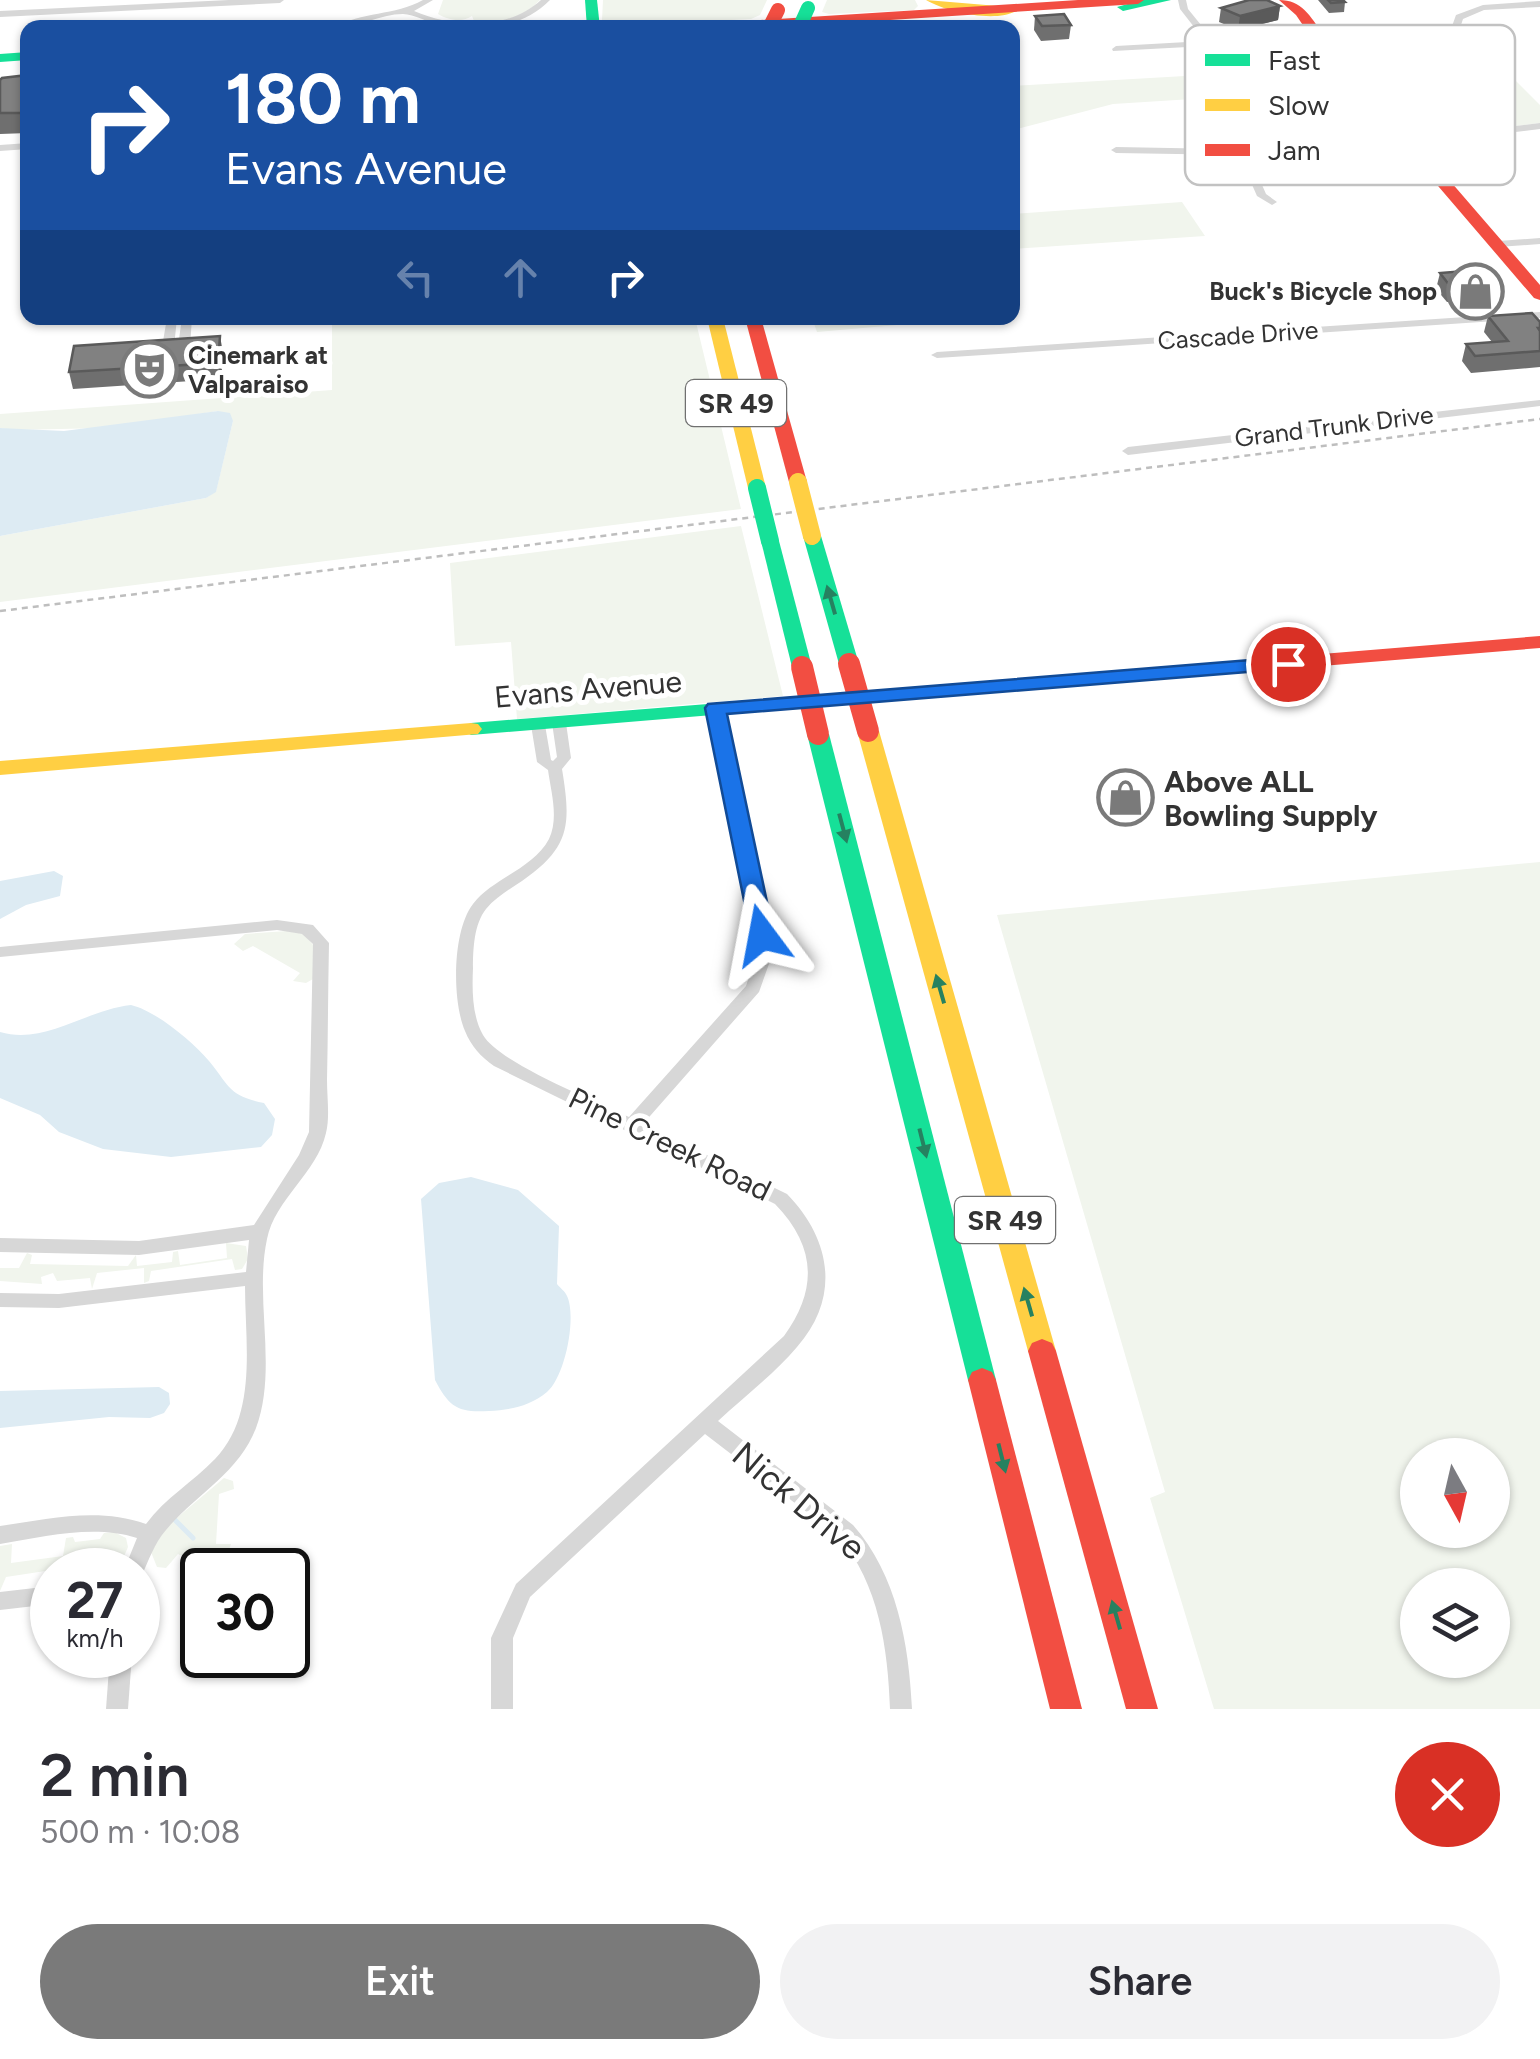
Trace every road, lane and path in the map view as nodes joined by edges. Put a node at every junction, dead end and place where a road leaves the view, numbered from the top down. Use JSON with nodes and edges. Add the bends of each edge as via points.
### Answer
{"nodes":[{"id":1,"x":280,"y":0,"type":"edge"},
{"id":2,"x":429,"y":0,"type":"edge"},
{"id":3,"x":546,"y":0,"type":"edge"},
{"id":4,"x":1138,"y":0,"type":"edge"},
{"id":5,"x":1165,"y":0,"type":"edge"},
{"id":6,"x":1182,"y":0,"type":"edge"},
{"id":7,"x":1272,"y":0,"type":"edge"},
{"id":8,"x":1285,"y":0,"type":"edge"},
{"id":9,"x":1540,"y":4,"type":"edge"},
{"id":10,"x":70,"y":5,"type":"edge"},
{"id":11,"x":408,"y":11,"type":"junction"},
{"id":12,"x":934,"y":13,"type":"edge"},
{"id":13,"x":0,"y":14,"type":"edge"},
{"id":14,"x":806,"y":16,"type":"edge"},
{"id":15,"x":358,"y":20,"type":"edge"},
{"id":16,"x":428,"y":20,"type":"edge"},
{"id":17,"x":519,"y":20,"type":"edge"},
{"id":18,"x":824,"y":20,"type":"edge"},
{"id":19,"x":1197,"y":25,"type":"edge"},
{"id":20,"x":1305,"y":25,"type":"edge"},
{"id":21,"x":1309,"y":25,"type":"edge"},
{"id":22,"x":1456,"y":25,"type":"edge"},
{"id":23,"x":1185,"y":44,"type":"edge"},
{"id":24,"x":1116,"y":48,"type":"dead end"},
{"id":25,"x":1540,"y":126,"type":"edge"},
{"id":26,"x":1515,"y":129,"type":"edge"},
{"id":27,"x":1116,"y":150,"type":"dead end"},
{"id":28,"x":1185,"y":151,"type":"edge"},
{"id":29,"x":1257,"y":185,"type":"edge"},
{"id":30,"x":1447,"y":185,"type":"edge"},
{"id":31,"x":1272,"y":202,"type":"dead end"},
{"id":32,"x":1540,"y":242,"type":"edge"},
{"id":33,"x":1498,"y":244,"type":"junction"},
{"id":34,"x":1540,"y":295,"type":"edge"},
{"id":35,"x":1540,"y":315,"type":"edge"},
{"id":36,"x":171,"y":325,"type":"edge"},
{"id":37,"x":186,"y":325,"type":"edge"},
{"id":38,"x":717,"y":325,"type":"edge"},
{"id":39,"x":755,"y":325,"type":"edge"},
{"id":40,"x":762,"y":325,"type":"edge"},
{"id":41,"x":184,"y":346,"type":"edge"},
{"id":42,"x":168,"y":347,"type":"edge"},
{"id":43,"x":762,"y":351,"type":"junction"},
{"id":44,"x":937,"y":355,"type":"dead end"},
{"id":45,"x":1540,"y":402,"type":"edge"},
{"id":46,"x":1128,"y":451,"type":"dead end"},
{"id":47,"x":1540,"y":642,"type":"edge"},
{"id":48,"x":715,"y":708,"type":"junction"},
{"id":49,"x":549,"y":724,"type":"junction"},
{"id":50,"x":0,"y":768,"type":"edge"},
{"id":51,"x":0,"y":952,"type":"edge"},
{"id":52,"x":632,"y":1126,"type":"junction"},
{"id":53,"x":260,"y":1231,"type":"junction"},
{"id":54,"x":0,"y":1245,"type":"edge"},
{"id":55,"x":255,"y":1278,"type":"junction"},
{"id":56,"x":0,"y":1300,"type":"edge"},
{"id":57,"x":703,"y":1421,"type":"junction"},
{"id":58,"x":147,"y":1533,"type":"junction"},
{"id":59,"x":0,"y":1535,"type":"edge"},
{"id":60,"x":142,"y":1548,"type":"edge"},
{"id":61,"x":30,"y":1597,"type":"edge"},
{"id":62,"x":0,"y":1601,"type":"edge"},
{"id":63,"x":120,"y":1678,"type":"edge"},
{"id":64,"x":118,"y":1709,"type":"edge"},
{"id":65,"x":502,"y":1709,"type":"edge"},
{"id":66,"x":902,"y":1709,"type":"edge"},
{"id":67,"x":1066,"y":1709,"type":"edge"},
{"id":68,"x":1142,"y":1709,"type":"edge"}],
"edges":[{"from":1,"to":10,"type":"street"},
{"from":2,"to":11,"type":"street"},
{"from":3,"to":17,"type":"street"},
{"from":4,"to":12,"type":"main road"},
{"from":5,"to":12,"type":"main road","via":[[1084,12]]},
{"from":6,"to":19,"type":"street"},
{"from":7,"to":20,"type":"main road"},
{"from":8,"to":21,"type":"main road"},
{"from":9,"to":22,"type":"street","via":[[1482,8],[1459,17]]},
{"from":10,"to":13,"type":"street"},
{"from":11,"to":15,"type":"street"},
{"from":11,"to":16,"type":"street"},
{"from":12,"to":14,"type":"main road"},
{"from":12,"to":18,"type":"main road"},
{"from":23,"to":24,"type":"street"},
{"from":25,"to":26,"type":"street"},
{"from":27,"to":28,"type":"street"},
{"from":29,"to":31,"type":"street"},
{"from":30,"to":33,"type":"main road"},
{"from":32,"to":33,"type":"street"},
{"from":33,"to":34,"type":"main road"},
{"from":35,"to":44,"type":"street","name":"Cascade Drive"},
{"from":36,"to":42,"type":"street"},
{"from":37,"to":41,"type":"street"},
{"from":38,"to":67,"type":"main road","number":"SR 49","one_way":true,"bridge":true},
{"from":39,"to":43,"type":"main road","number":"SR 49"},
{"from":40,"to":43,"type":"main road"},
{"from":68,"to":43,"type":"main road","number":"SR 49","one_way":true,"bridge":true},
{"from":45,"to":46,"type":"street","name":"Grand Trunk Drive"},
{"from":47,"to":48,"type":"main road","name":"Evans Avenue"},
{"from":48,"to":49,"type":"main road","name":"Evans Avenue"},
{"from":48,"to":52,"type":"street","via":[[761,926],[762,962],[746,997]]},
{"from":49,"to":50,"type":"main road","name":"Evans Avenue"},
{"from":49,"to":52,"type":"street","name":"Pine Creek Road","via":[[544,762],[555,768],[560,825],[553,845],[488,898],[467,930],[468,1015],[480,1044],[500,1062]]},
{"from":51,"to":53,"type":"street","via":[[277,926],[317,935],[318,1132]]},
{"from":52,"to":57,"type":"street","name":"Pine Creek Road","via":[[781,1198],[803,1221],[813,1249],[819,1284],[806,1323]]},
{"from":53,"to":54,"type":"street","via":[[138,1248]]},
{"from":53,"to":55,"type":"street"},
{"from":55,"to":56,"type":"street","via":[[59,1301]]},
{"from":55,"to":58,"type":"street","via":[[246,1429],[224,1460]]},
{"from":57,"to":65,"type":"street","name":"Pine Creek Road","via":[[523,1591],[502,1638]]},
{"from":57,"to":66,"type":"street","name":"Nick Drive","via":[[866,1552],[879,1578]]},
{"from":58,"to":59,"type":"street","via":[[109,1522]]},
{"from":58,"to":60,"type":"street"},
{"from":61,"to":62,"type":"street"},
{"from":63,"to":64,"type":"street"}]}
